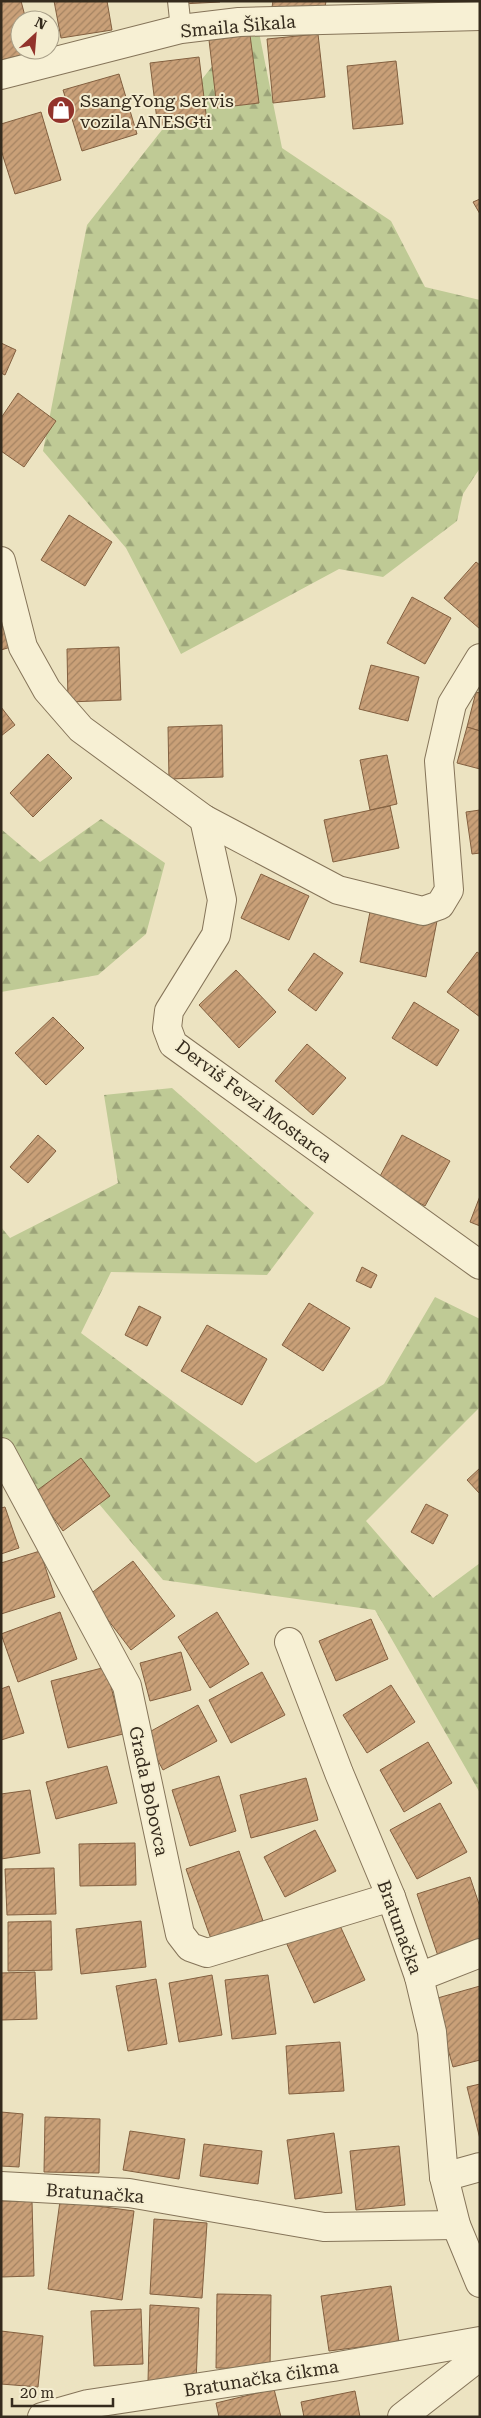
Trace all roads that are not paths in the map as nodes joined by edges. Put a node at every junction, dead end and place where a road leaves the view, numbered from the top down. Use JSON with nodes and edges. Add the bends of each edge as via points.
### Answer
{"nodes":[{"id":1,"x":178,"y":1,"type":"edge"},
{"id":2,"x":480,"y":16,"type":"edge"},
{"id":3,"x":181,"y":29,"type":"junction"},
{"id":4,"x":1,"y":75,"type":"edge"},
{"id":5,"x":1,"y":560,"type":"edge"},
{"id":6,"x":480,"y":658,"type":"edge"},
{"id":7,"x":204,"y":819,"type":"junction"},
{"id":8,"x":480,"y":1265,"type":"edge"},
{"id":9,"x":1,"y":1452,"type":"edge"},
{"id":10,"x":289,"y":1642,"type":"dead end"},
{"id":11,"x":391,"y":1897,"type":"junction"},
{"id":12,"x":480,"y":1953,"type":"edge"},
{"id":13,"x":419,"y":1977,"type":"junction"},
{"id":14,"x":480,"y":2167,"type":"edge"},
{"id":15,"x":444,"y":2177,"type":"junction"},
{"id":16,"x":1,"y":2186,"type":"edge"},
{"id":17,"x":456,"y":2225,"type":"junction"},
{"id":18,"x":480,"y":2283,"type":"edge"},
{"id":19,"x":480,"y":2341,"type":"edge"},
{"id":20,"x":480,"y":2356,"type":"edge"},
{"id":21,"x":42,"y":2417,"type":"edge"},
{"id":22,"x":402,"y":2417,"type":"edge"}],
"edges":[{"from":1,"to":3,"type":"lane"},
{"from":2,"to":3,"type":"street","name":"Smaila Šikala","via":[[239,22]]},
{"from":3,"to":4,"type":"street","name":"Smaila Šikala"},
{"from":5,"to":7,"type":"street","via":[[23,647],[47,690],[81,729]]},
{"from":6,"to":7,"type":"street","via":[[452,704],[439,761],[449,890],[440,906],[423,910],[338,890]]},
{"from":7,"to":8,"type":"street","name":"Derviš Fevzi Mostarca","via":[[222,900],[216,934],[169,1012],[167,1028],[173,1044]]},
{"from":9,"to":11,"type":"street","name":"Grada Bobovca","via":[[127,1686],[180,1934],[190,1947],[207,1953]]},
{"from":10,"to":11,"type":"street","name":"Bratunačka"},
{"from":11,"to":13,"type":"street","name":"Bratunačka"},
{"from":12,"to":13,"type":"street"},
{"from":13,"to":15,"type":"street","name":"Bratunačka","via":[[432,2032]]},
{"from":14,"to":15,"type":"street"},
{"from":15,"to":17,"type":"street","name":"Bratunačka"},
{"from":16,"to":17,"type":"street","name":"Bratunačka","via":[[129,2193],[324,2226]]},
{"from":17,"to":18,"type":"street","name":"Bratunačka"},
{"from":19,"to":21,"type":"street","name":"Bratunačka čikma","via":[[88,2404]]},
{"from":20,"to":22,"type":"street"}]}
